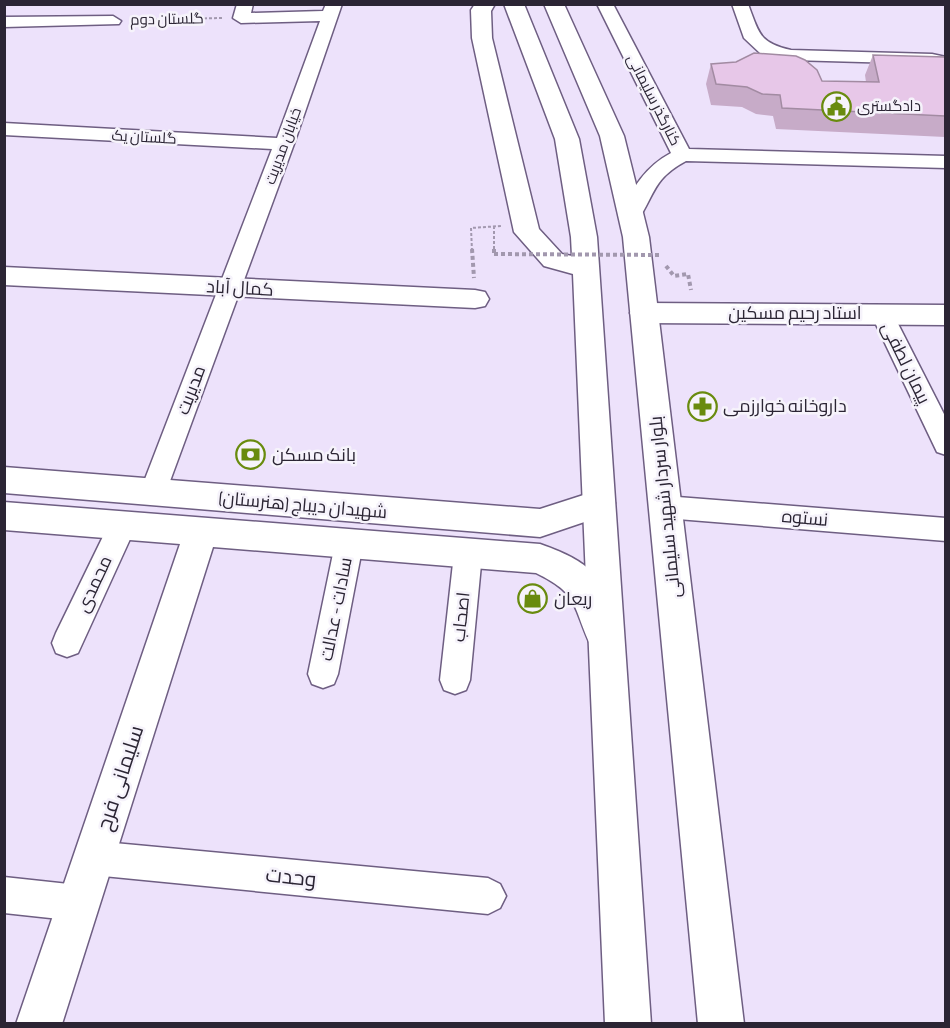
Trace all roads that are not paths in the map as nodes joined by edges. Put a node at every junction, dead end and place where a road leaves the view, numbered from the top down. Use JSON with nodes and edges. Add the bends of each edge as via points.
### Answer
{"nodes":[{"id":1,"x":486,"y":4,"type":"edge"},
{"id":2,"x":514,"y":4,"type":"edge"},
{"id":3,"x":554,"y":4,"type":"edge"},
{"id":4,"x":605,"y":4,"type":"edge"},
{"id":5,"x":740,"y":4,"type":"edge"},
{"id":6,"x":332,"y":10,"type":"edge"},
{"id":7,"x":243,"y":11,"type":"edge"},
{"id":8,"x":113,"y":21,"type":"road end"},
{"id":9,"x":4,"y":22,"type":"edge"},
{"id":10,"x":574,"y":50,"type":"junction"},
{"id":11,"x":534,"y":55,"type":"junction"},
{"id":12,"x":945,"y":62,"type":"edge"},
{"id":13,"x":595,"y":96,"type":"junction"},
{"id":14,"x":555,"y":109,"type":"junction"},
{"id":15,"x":4,"y":129,"type":"edge"},
{"id":16,"x":284,"y":144,"type":"junction"},
{"id":17,"x":682,"y":155,"type":"junction"},
{"id":18,"x":945,"y":162,"type":"edge"},
{"id":19,"x":631,"y":215,"type":"junction"},
{"id":20,"x":586,"y":269,"type":"junction"},
{"id":21,"x":4,"y":276,"type":"edge"},
{"id":22,"x":230,"y":288,"type":"junction"},
{"id":23,"x":475,"y":299,"type":"road end"},
{"id":24,"x":644,"y":313,"type":"junction"},
{"id":25,"x":882,"y":314,"type":"junction"},
{"id":26,"x":945,"y":315,"type":"edge"},
{"id":27,"x":945,"y":445,"type":"edge"},
{"id":28,"x":4,"y":480,"type":"edge"},
{"id":29,"x":153,"y":492,"type":"junction"},
{"id":30,"x":599,"y":503,"type":"junction"},
{"id":31,"x":665,"y":507,"type":"junction"},
{"id":32,"x":4,"y":516,"type":"edge"},
{"id":33,"x":540,"y":524,"type":"junction"},
{"id":34,"x":122,"y":525,"type":"junction"},
{"id":35,"x":945,"y":530,"type":"edge"},
{"id":36,"x":201,"y":532,"type":"junction"},
{"id":37,"x":349,"y":544,"type":"junction"},
{"id":38,"x":468,"y":554,"type":"junction"},
{"id":39,"x":540,"y":559,"type":"junction"},
{"id":40,"x":605,"y":638,"type":"junction"},
{"id":41,"x":67,"y":643,"type":"dead end"},
{"id":42,"x":323,"y":674,"type":"dead end"},
{"id":43,"x":454,"y":680,"type":"dead end"},
{"id":44,"x":93,"y":858,"type":"junction"},
{"id":45,"x":4,"y":895,"type":"edge"},
{"id":46,"x":488,"y":896,"type":"dead end"},
{"id":47,"x":78,"y":903,"type":"junction"},
{"id":48,"x":39,"y":1023,"type":"edge"},
{"id":49,"x":628,"y":1023,"type":"edge"},
{"id":50,"x":720,"y":1023,"type":"edge"}],
"edges":[{"from":1,"to":20,"type":"main road","via":[[481,10],[482,38],[527,232],[553,260]]},
{"from":2,"to":11,"type":"main road"},
{"from":3,"to":10,"type":"main road","name":"بلوار سردار شهید سلیمانی"},
{"from":4,"to":17,"type":"street","name":"کنارگذر سلیمانی"},
{"from":5,"to":12,"type":"street","via":[[752,38],[767,50],[791,55]]},
{"from":6,"to":7,"type":"street"},
{"from":6,"to":16,"type":"street","name":"خیابان مدیریت"},
{"from":8,"to":9,"type":"street","name":"گلستان دوم"},
{"from":10,"to":11,"type":"main road","via":[[559,59]]},
{"from":10,"to":13,"type":"main road","name":"بلوار سردار شهید سلیمانی"},
{"from":11,"to":14,"type":"main road"},
{"from":13,"to":14,"type":"main road","via":[[579,92],[567,96]]},
{"from":13,"to":19,"type":"main road","name":"بلوار سردار شهید سلیمانی","via":[[612,136]]},
{"from":14,"to":20,"type":"main road","via":[[567,139]]},
{"from":15,"to":16,"type":"street","name":"گلستان یک"},
{"from":16,"to":22,"type":"street","name":"خیابان مدیریت"},
{"from":17,"to":18,"type":"street"},
{"from":17,"to":19,"type":"street","name":"کنارگذر سلیمانی","via":[[652,174]]},
{"from":19,"to":24,"type":"main road","name":"بلوار سردار شهید سلیمانی"},
{"from":20,"to":30,"type":"main road"},
{"from":21,"to":22,"type":"main road","name":"کمال آباد"},
{"from":22,"to":23,"type":"main road","name":"کمال آباد"},
{"from":22,"to":29,"type":"street","name":"مدیریت"},
{"from":24,"to":25,"type":"main road","name":"استاد رحیم مسکین"},
{"from":24,"to":31,"type":"main road","name":"بلوار سردار شهید سلیمانی"},
{"from":25,"to":26,"type":"main road","name":"استاد رحیم مسکین"},
{"from":25,"to":27,"type":"street","name":"پیمان لطفی"},
{"from":28,"to":29,"type":"main road","name":"شهیدان دیباج (هنرستان)"},
{"from":29,"to":33,"type":"main road","name":"شهیدان دیباج (هنرستان)"},
{"from":30,"to":33,"type":"main road","name":"شهیدان دیباج (هنرستان)"},
{"from":30,"to":40,"type":"main road"},
{"from":31,"to":35,"type":"street","name":"نستوه"},
{"from":31,"to":50,"type":"main road","name":"بلوار سردار شهید سلیمانی"},
{"from":32,"to":34,"type":"main road","name":"شهیدان دیباج (هنرستان)"},
{"from":33,"to":39,"type":"main road","via":[[551,539]]},
{"from":34,"to":36,"type":"main road","name":"شهیدان دیباج (هنرستان)"},
{"from":34,"to":41,"type":"street","name":"محمدی"},
{"from":36,"to":37,"type":"main road","name":"شهیدان دیباج (هنرستان)"},
{"from":36,"to":44,"type":"main road","name":"سلیمانی فرح"},
{"from":37,"to":38,"type":"main road","name":"شهیدان دیباج (هنرستان)"},
{"from":37,"to":42,"type":"street","name":"سادات - عدالت"},
{"from":38,"to":39,"type":"main road","name":"شهیدان دیباج (هنرستان)"},
{"from":38,"to":43,"type":"street","name":"اصحاب"},
{"from":39,"to":40,"type":"main road","via":[[572,574],[586,589]]},
{"from":40,"to":49,"type":"main road"},
{"from":44,"to":46,"type":"street","name":"وحدت"},
{"from":44,"to":47,"type":"main road","name":"سلیمانی فرح"},
{"from":45,"to":47,"type":"street"},
{"from":47,"to":48,"type":"main road","name":"سلیمانی فرح"}]}
